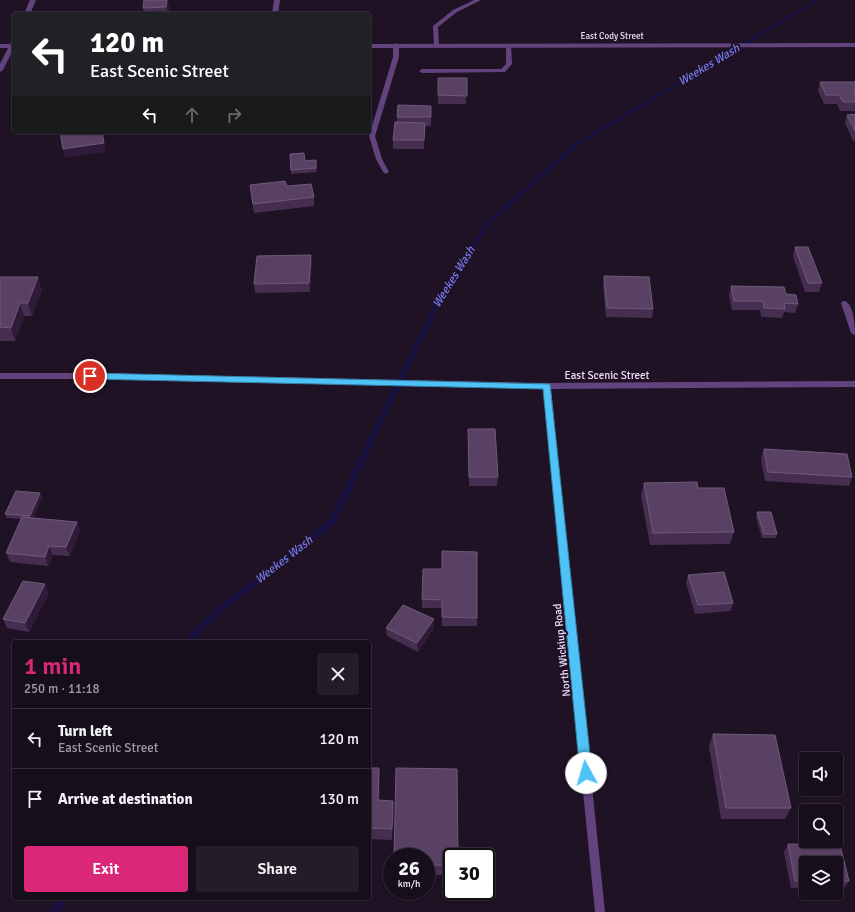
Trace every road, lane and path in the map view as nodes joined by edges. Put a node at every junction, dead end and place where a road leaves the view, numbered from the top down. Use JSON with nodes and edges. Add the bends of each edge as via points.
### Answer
{"nodes":[{"id":1,"x":33,"y":0,"type":"edge"},
{"id":2,"x":277,"y":0,"type":"edge"},
{"id":3,"x":478,"y":0,"type":"edge"},
{"id":4,"x":28,"y":12,"type":"edge"},
{"id":5,"x":275,"y":12,"type":"edge"},
{"id":6,"x":12,"y":44,"type":"edge"},
{"id":7,"x":508,"y":45,"type":"junction"},
{"id":8,"x":855,"y":45,"type":"edge"},
{"id":9,"x":0,"y":46,"type":"edge"},
{"id":10,"x":12,"y":46,"type":"edge"},
{"id":11,"x":371,"y":46,"type":"edge"},
{"id":12,"x":396,"y":46,"type":"junction"},
{"id":13,"x":436,"y":46,"type":"junction"},
{"id":14,"x":0,"y":70,"type":"edge"},
{"id":15,"x":422,"y":71,"type":"dead end"},
{"id":16,"x":372,"y":123,"type":"edge"},
{"id":17,"x":386,"y":172,"type":"dead end"},
{"id":18,"x":845,"y":304,"type":"dead end"},
{"id":19,"x":855,"y":333,"type":"edge"},
{"id":20,"x":0,"y":376,"type":"edge"},
{"id":21,"x":855,"y":384,"type":"edge"},
{"id":22,"x":547,"y":386,"type":"junction"},
{"id":23,"x":600,"y":912,"type":"edge"}],
"edges":[{"from":1,"to":4,"type":"street"},
{"from":2,"to":5,"type":"street"},
{"from":3,"to":13,"type":"street","via":[[456,11],[435,27]]},
{"from":6,"to":9,"type":"street"},
{"from":7,"to":8,"type":"street","name":"East Cody Street"},
{"from":7,"to":13,"type":"street","name":"East Cody Street"},
{"from":7,"to":15,"type":"street","via":[[509,64],[503,71]]},
{"from":10,"to":14,"type":"street"},
{"from":11,"to":12,"type":"street","name":"East Cody Street"},
{"from":12,"to":13,"type":"street","name":"East Cody Street"},
{"from":12,"to":16,"type":"street","via":[[396,57]]},
{"from":16,"to":17,"type":"street","via":[[372,136],[379,160]]},
{"from":18,"to":19,"type":"street"},
{"from":20,"to":22,"type":"street","name":"East Scenic Street"},
{"from":21,"to":22,"type":"street","name":"East Scenic Street"},
{"from":22,"to":23,"type":"street","name":"North Wickiup Road"}]}
